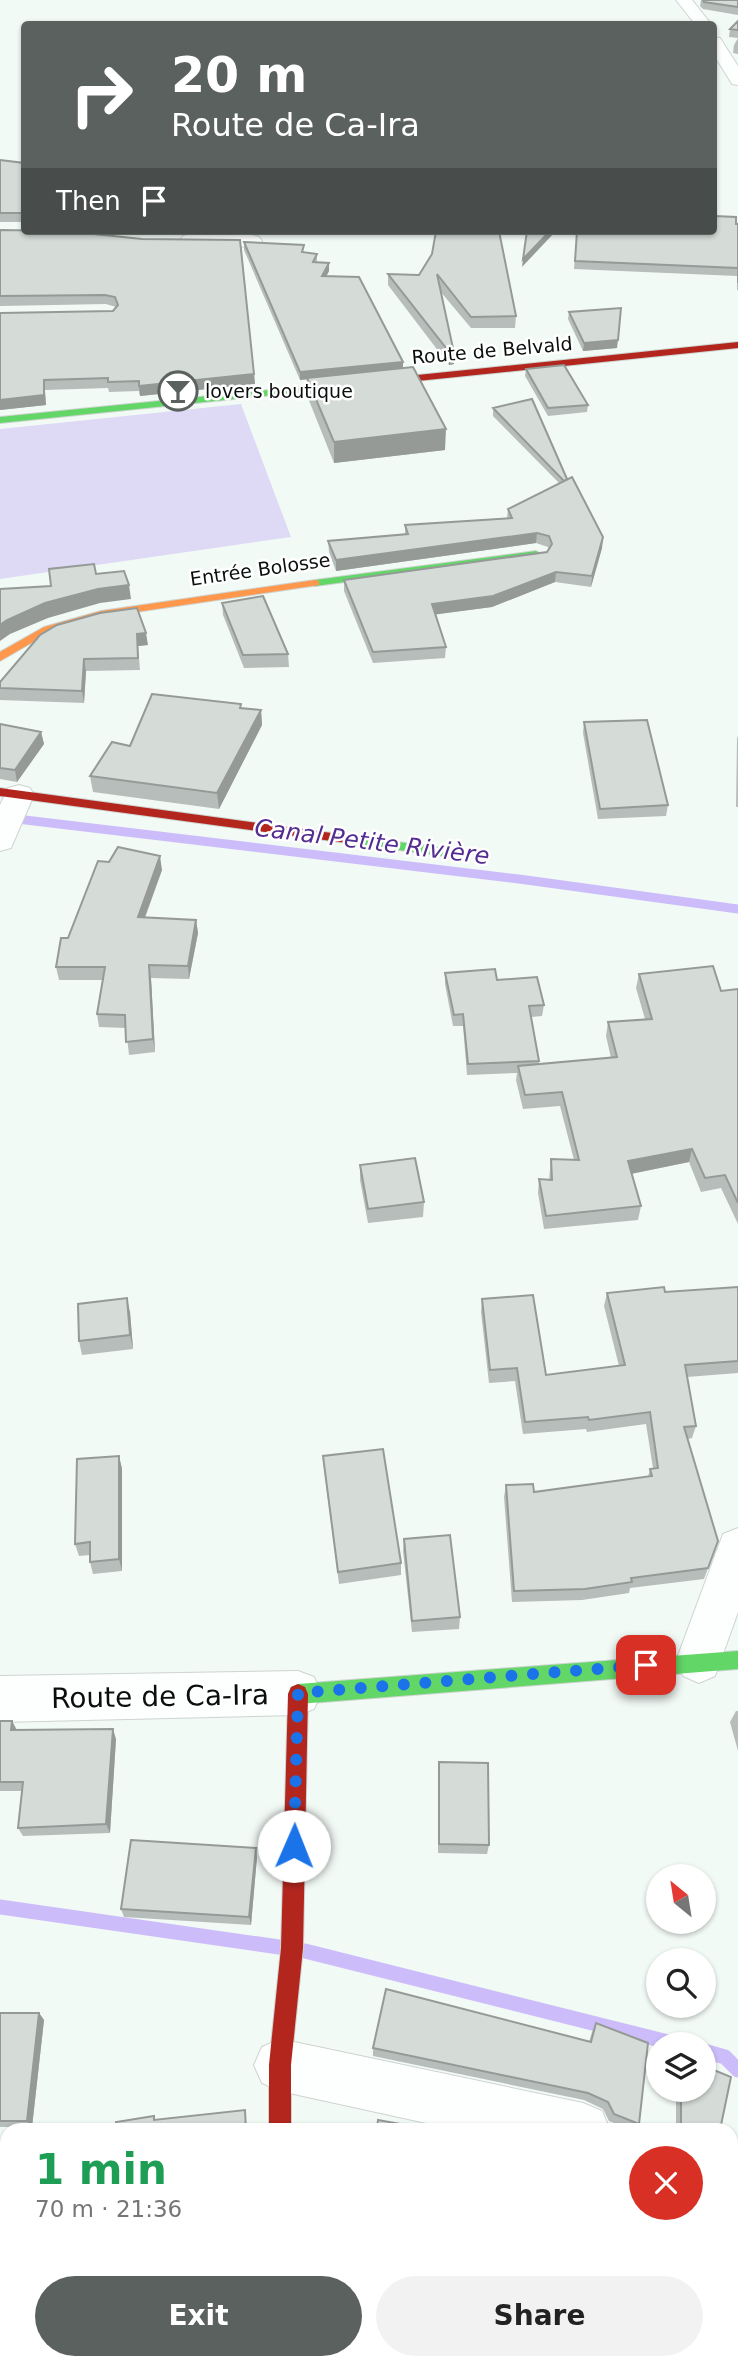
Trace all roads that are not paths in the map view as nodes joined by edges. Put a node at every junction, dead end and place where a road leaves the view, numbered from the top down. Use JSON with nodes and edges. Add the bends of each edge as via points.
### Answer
{"nodes":[{"id":1,"x":684,"y":0,"type":"edge"},
{"id":2,"x":701,"y":21,"type":"edge"},
{"id":3,"x":717,"y":47,"type":"edge"},
{"id":4,"x":738,"y":80,"type":"edge"},
{"id":5,"x":170,"y":240,"type":"edge"},
{"id":6,"x":252,"y":241,"type":"edge"},
{"id":7,"x":738,"y":345,"type":"edge"},
{"id":8,"x":0,"y":420,"type":"edge"},
{"id":9,"x":536,"y":554,"type":"edge"},
{"id":10,"x":0,"y":657,"type":"edge"},
{"id":11,"x":9,"y":794,"type":"edge"},
{"id":12,"x":0,"y":841,"type":"edge"},
{"id":13,"x":457,"y":854,"type":"dead end"},
{"id":14,"x":738,"y":1548,"type":"edge"},
{"id":15,"x":719,"y":1660,"type":"edge"},
{"id":16,"x":298,"y":1693,"type":"junction"},
{"id":17,"x":0,"y":1699,"type":"edge"},
{"id":18,"x":280,"y":2065,"type":"junction"},
{"id":19,"x":279,"y":2123,"type":"edge"},
{"id":20,"x":550,"y":2123,"type":"edge"}],
"edges":[{"from":1,"to":2,"type":"street"},
{"from":3,"to":4,"type":"street"},
{"from":5,"to":6,"type":"street"},
{"from":7,"to":8,"type":"street","name":"Route de Belvald"},
{"from":9,"to":10,"type":"street","name":"Entrée Bolosse","via":[[78,618],[18,643]]},
{"from":11,"to":12,"type":"street"},
{"from":11,"to":13,"type":"street"},
{"from":14,"to":15,"type":"street"},
{"from":15,"to":16,"type":"street","name":"Route de Ca-Ira"},
{"from":16,"to":17,"type":"street","name":"Route de Ca-Ira"},
{"from":16,"to":18,"type":"street","via":[[292,1948]]},
{"from":18,"to":19,"type":"street"},
{"from":18,"to":20,"type":"street"}]}
